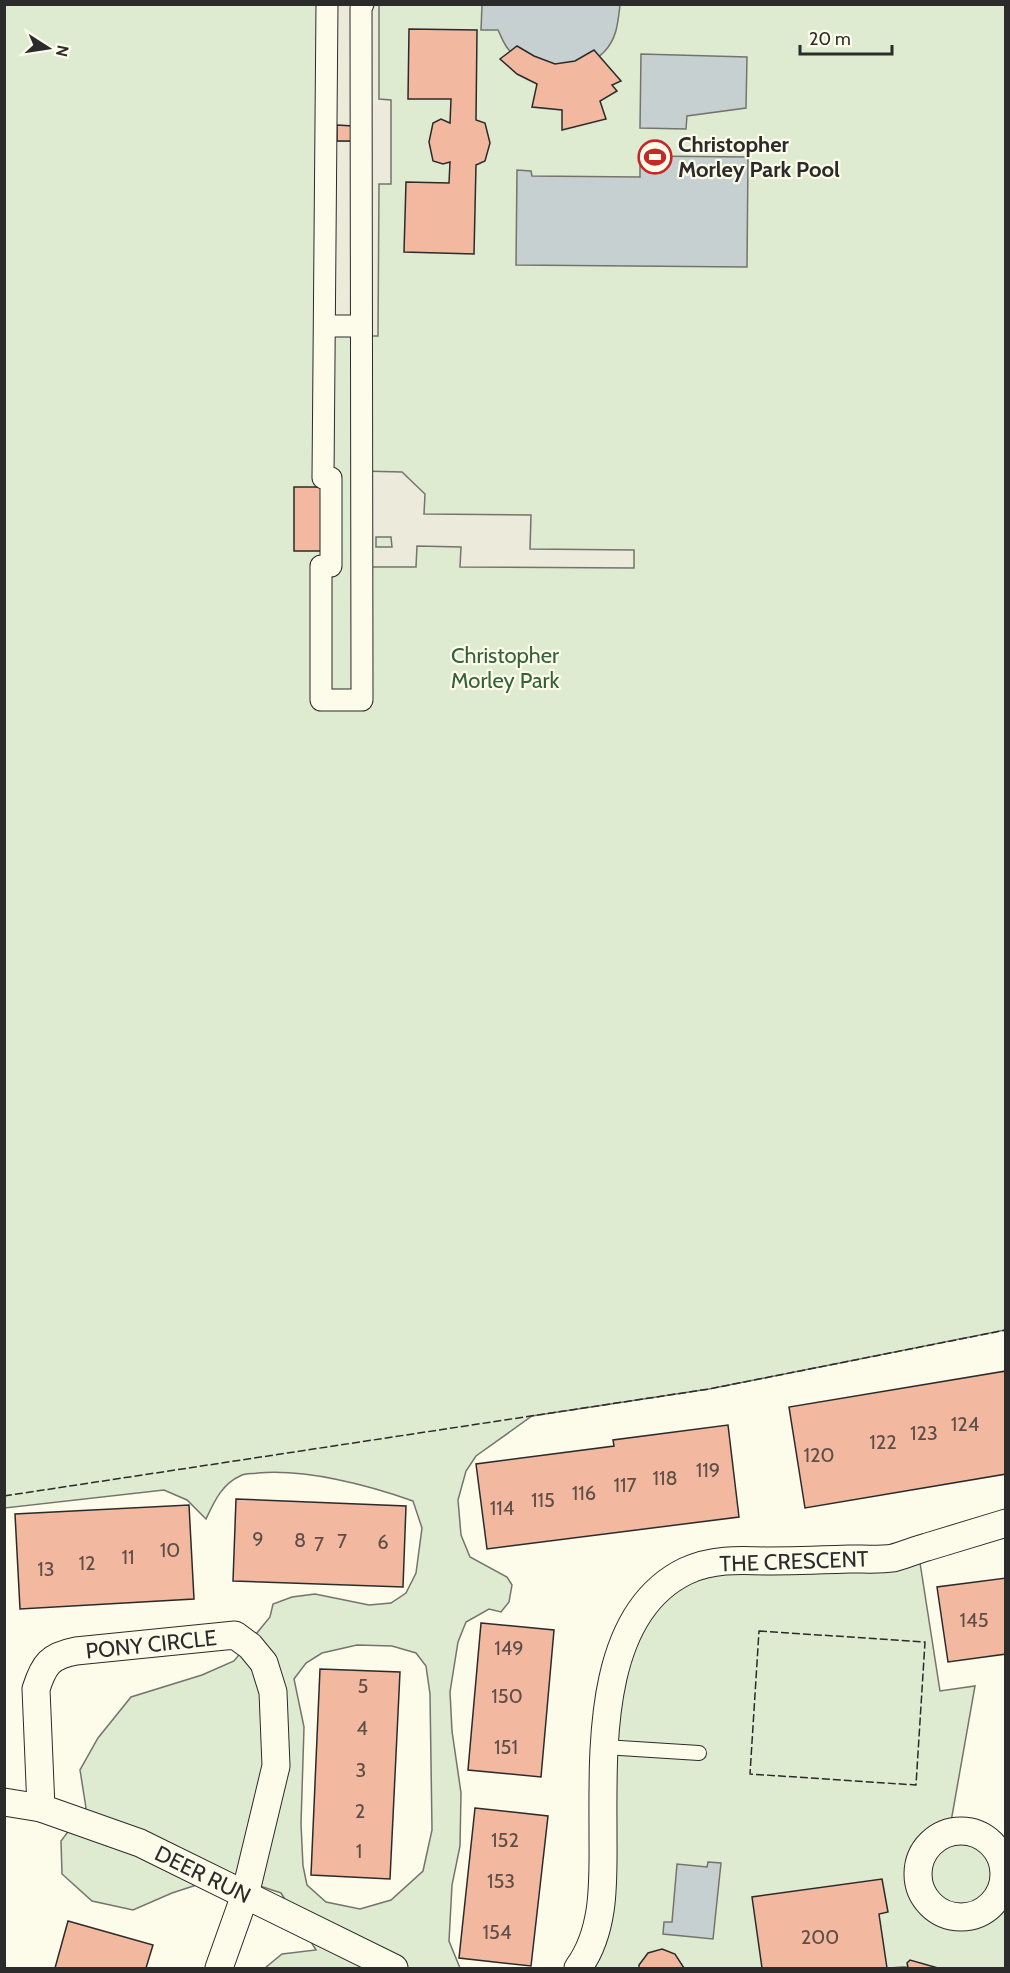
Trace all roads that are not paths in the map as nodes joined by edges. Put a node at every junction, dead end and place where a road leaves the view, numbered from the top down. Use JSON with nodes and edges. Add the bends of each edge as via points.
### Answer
{"nodes":[{"id":1,"x":327,"y":4,"type":"edge"},
{"id":2,"x":363,"y":4,"type":"edge"},
{"id":3,"x":325,"y":326,"type":"junction"},
{"id":4,"x":362,"y":326,"type":"junction"},
{"id":5,"x":331,"y":478,"type":"junction"},
{"id":6,"x":361,"y":478,"type":"junction"},
{"id":7,"x":331,"y":566,"type":"junction"},
{"id":8,"x":362,"y":567,"type":"junction"},
{"id":9,"x":1005,"y":1523,"type":"edge"},
{"id":10,"x":604,"y":1747,"type":"junction"},
{"id":11,"x":699,"y":1753,"type":"dead end"},
{"id":12,"x":4,"y":1802,"type":"edge"},
{"id":13,"x":41,"y":1808,"type":"junction"},
{"id":14,"x":245,"y":1895,"type":"junction"},
{"id":15,"x":219,"y":1968,"type":"edge"},
{"id":16,"x":394,"y":1968,"type":"edge"},
{"id":17,"x":578,"y":1968,"type":"edge"}],
"edges":[{"from":1,"to":3,"type":"street"},
{"from":2,"to":4,"type":"street"},
{"from":3,"to":4,"type":"street"},
{"from":3,"to":5,"type":"street","via":[[323,478]]},
{"from":4,"to":6,"type":"street"},
{"from":5,"to":6,"type":"street"},
{"from":5,"to":7,"type":"street"},
{"from":6,"to":8,"type":"street"},
{"from":7,"to":8,"type":"street"},
{"from":7,"to":8,"type":"street","via":[[321,566],[321,700],[362,700]]},
{"from":9,"to":10,"type":"street","name":"THE CRESCENT","via":[[892,1558],[719,1560],[686,1571],[646,1601],[631,1624],[611,1691]]},
{"from":10,"to":11,"type":"lane"},
{"from":10,"to":17,"type":"street","name":"THE CRESCENT","via":[[603,1898],[596,1928]]},
{"from":12,"to":13,"type":"street","name":"DEER RUN"},
{"from":13,"to":14,"type":"street","name":"DEER RUN","via":[[140,1843]]},
{"from":13,"to":14,"type":"street","name":"PONY CIRCLE","via":[[36,1689],[48,1662],[60,1654],[76,1651],[235,1635],[264,1663],[273,1692],[276,1739],[276,1766]]},
{"from":14,"to":15,"type":"street","name":"PONY CIRCLE"},
{"from":14,"to":16,"type":"street","name":"DEER RUN"}]}
